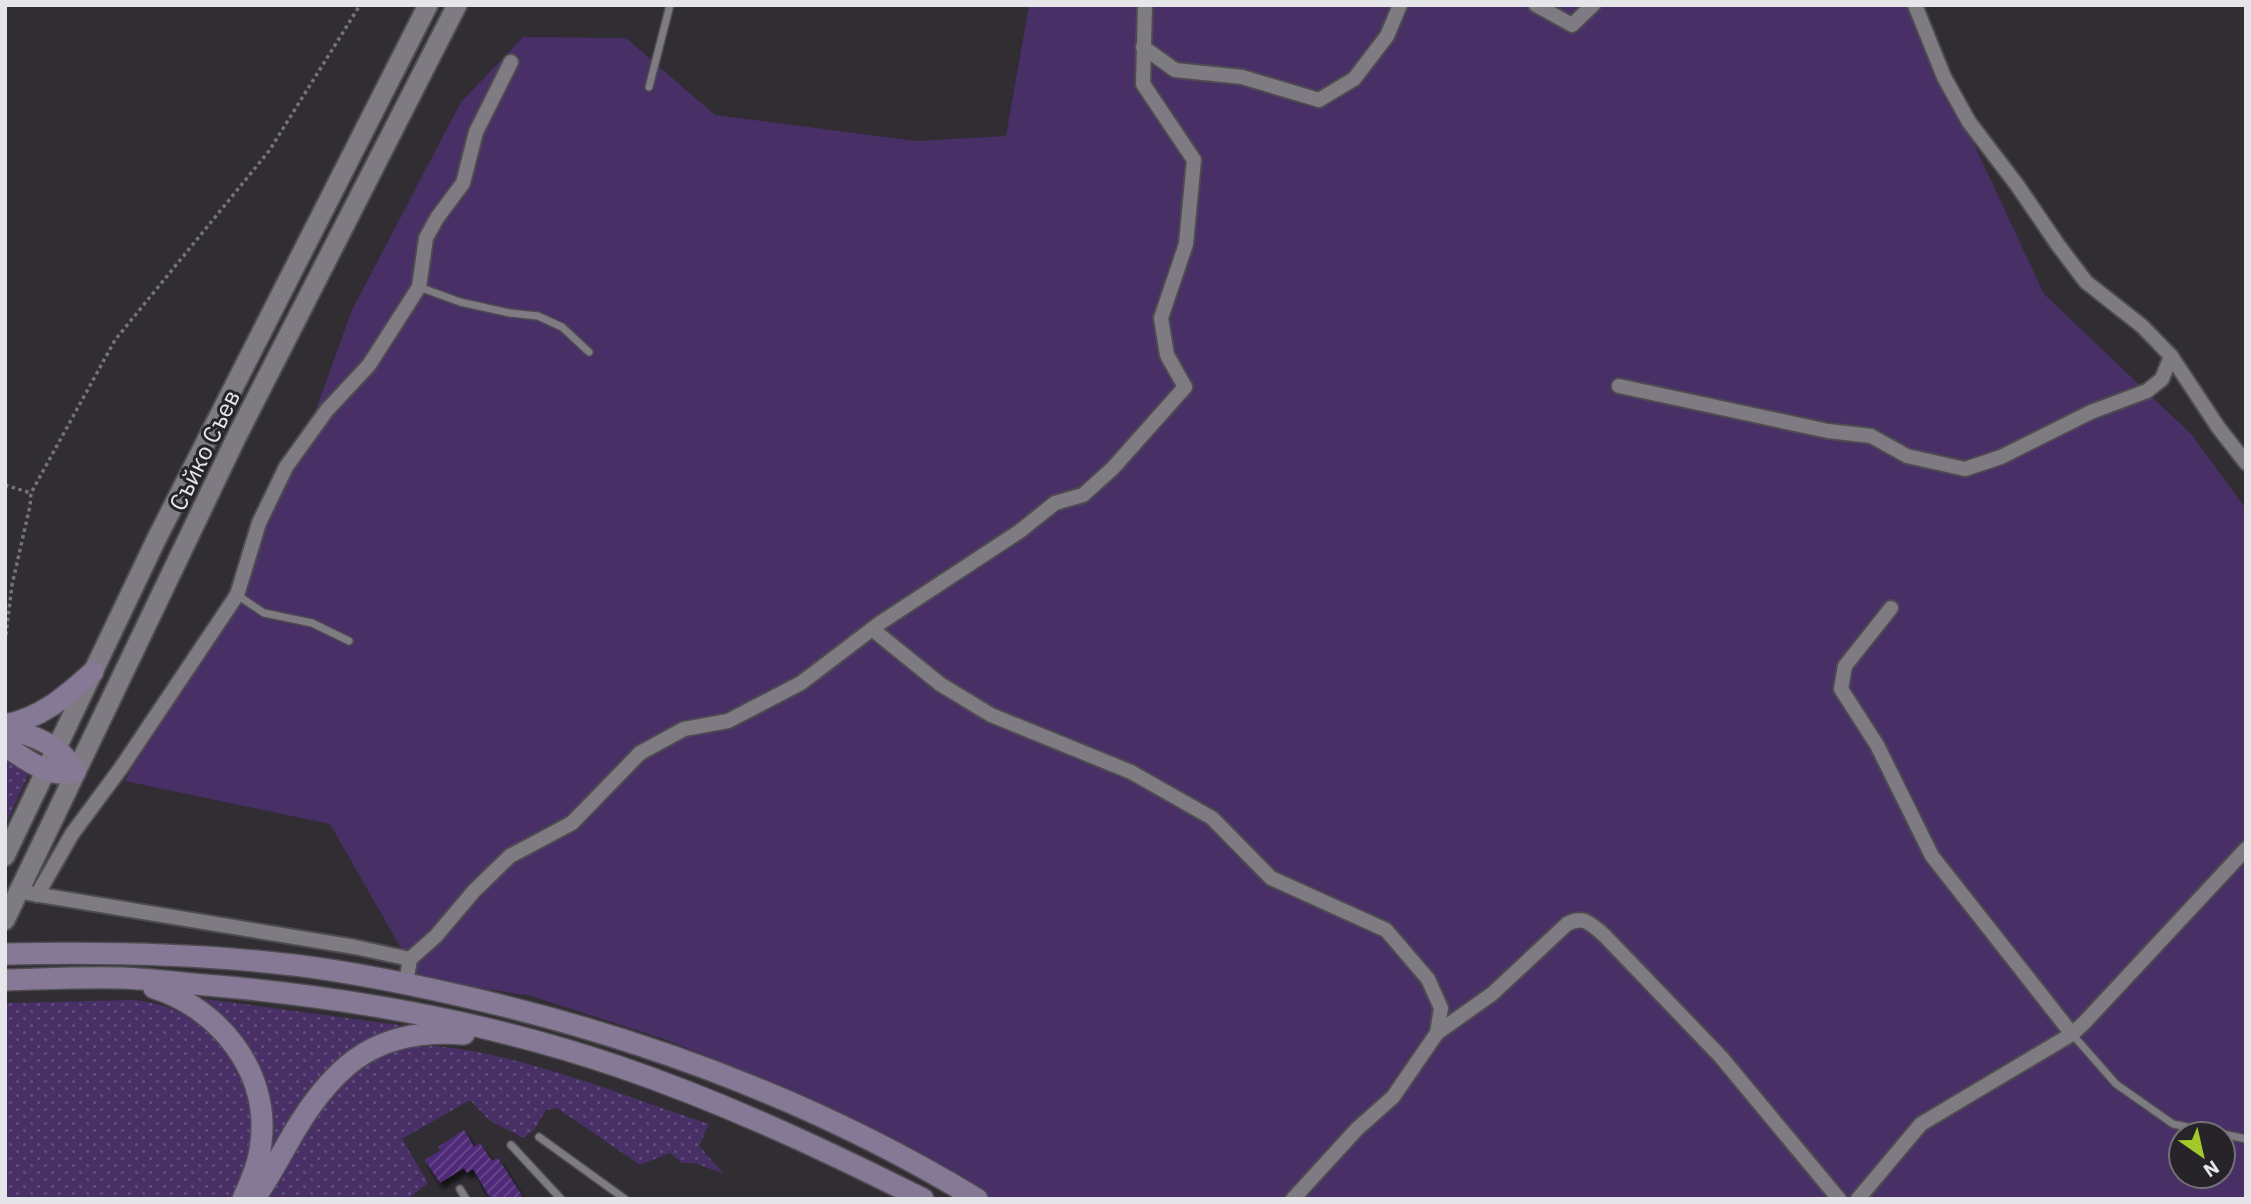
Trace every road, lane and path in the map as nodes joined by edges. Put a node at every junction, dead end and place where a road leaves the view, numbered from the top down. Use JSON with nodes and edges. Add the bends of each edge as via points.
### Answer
{"nodes":[{"id":1,"x":360,"y":5,"type":"edge"},
{"id":2,"x":428,"y":5,"type":"edge"},
{"id":3,"x":457,"y":5,"type":"edge"},
{"id":4,"x":670,"y":5,"type":"edge"},
{"id":5,"x":1145,"y":5,"type":"edge"},
{"id":6,"x":1400,"y":5,"type":"edge"},
{"id":7,"x":1536,"y":5,"type":"edge"},
{"id":8,"x":1593,"y":5,"type":"edge"},
{"id":9,"x":1915,"y":5,"type":"edge"},
{"id":10,"x":1143,"y":47,"type":"junction"},
{"id":11,"x":511,"y":62,"type":"dead end"},
{"id":12,"x":649,"y":87,"type":"dead end"},
{"id":13,"x":419,"y":287,"type":"junction"},
{"id":14,"x":589,"y":352,"type":"dead end"},
{"id":15,"x":2171,"y":356,"type":"junction"},
{"id":16,"x":1619,"y":386,"type":"dead end"},
{"id":17,"x":2246,"y":463,"type":"edge"},
{"id":18,"x":5,"y":485,"type":"edge"},
{"id":19,"x":31,"y":493,"type":"junction"},
{"id":20,"x":237,"y":595,"type":"junction"},
{"id":21,"x":1891,"y":608,"type":"dead end"},
{"id":22,"x":872,"y":629,"type":"junction"},
{"id":23,"x":349,"y":641,"type":"dead end"},
{"id":24,"x":5,"y":642,"type":"edge"},
{"id":25,"x":93,"y":672,"type":"junction"},
{"id":26,"x":5,"y":727,"type":"edge"},
{"id":27,"x":5,"y":746,"type":"edge"},
{"id":28,"x":56,"y":749,"type":"junction"},
{"id":29,"x":46,"y":771,"type":"junction"},
{"id":30,"x":75,"y":772,"type":"junction"},
{"id":31,"x":2246,"y":849,"type":"edge"},
{"id":32,"x":5,"y":856,"type":"edge"},
{"id":33,"x":28,"y":893,"type":"junction"},
{"id":34,"x":5,"y":920,"type":"edge"},
{"id":35,"x":5,"y":954,"type":"edge"},
{"id":36,"x":410,"y":959,"type":"junction"},
{"id":37,"x":124,"y":978,"type":"junction"},
{"id":38,"x":5,"y":980,"type":"edge"},
{"id":39,"x":406,"y":983,"type":"junction"},
{"id":40,"x":1437,"y":1032,"type":"junction"},
{"id":41,"x":2072,"y":1034,"type":"junction"},
{"id":42,"x":532,"y":1040,"type":"junction"},
{"id":43,"x":2167,"y":1120,"type":"edge"},
{"id":44,"x":539,"y":1137,"type":"dead end"},
{"id":45,"x":511,"y":1145,"type":"dead end"},
{"id":46,"x":460,"y":1189,"type":"dead end"},
{"id":47,"x":243,"y":1199,"type":"edge"},
{"id":48,"x":254,"y":1199,"type":"edge"},
{"id":49,"x":466,"y":1199,"type":"edge"},
{"id":50,"x":561,"y":1199,"type":"edge"},
{"id":51,"x":625,"y":1199,"type":"edge"},
{"id":52,"x":923,"y":1199,"type":"edge"},
{"id":53,"x":977,"y":1199,"type":"edge"},
{"id":54,"x":1293,"y":1199,"type":"edge"},
{"id":55,"x":1839,"y":1199,"type":"edge"},
{"id":56,"x":1858,"y":1199,"type":"edge"}],
"edges":[{"from":1,"to":19,"type":"path","via":[[269,150],[115,340]]},
{"from":2,"to":25,"type":"street","name":"Съйко Съев"},
{"from":3,"to":30,"type":"street","name":"Съйко Съев","via":[[245,422]]},
{"from":4,"to":12,"type":"lane"},
{"from":5,"to":10,"type":"street"},
{"from":6,"to":10,"type":"street","via":[[1387,36],[1354,79],[1319,100],[1242,77],[1175,70]]},
{"from":7,"to":8,"type":"street","via":[[1572,25]]},
{"from":9,"to":15,"type":"street","via":[[1944,77],[1969,122],[2058,245],[2086,282],[2143,326]]},
{"from":10,"to":22,"type":"street","via":[[1143,83],[1194,160],[1186,244],[1161,318],[1167,355],[1185,387],[1083,495],[1055,503]]},
{"from":11,"to":13,"type":"street","via":[[476,132],[463,183],[426,238]]},
{"from":13,"to":14,"type":"lane","via":[[460,302],[538,316],[562,327]]},
{"from":13,"to":20,"type":"street","via":[[369,365],[327,410],[286,467],[259,523]]},
{"from":15,"to":16,"type":"street","via":[[2162,380],[2147,391],[1965,469],[1907,456],[1871,436]]},
{"from":15,"to":17,"type":"street"},
{"from":18,"to":19,"type":"path"},
{"from":19,"to":24,"type":"path"},
{"from":20,"to":23,"type":"lane","via":[[264,614],[312,623]]},
{"from":20,"to":33,"type":"street","via":[[121,768]]},
{"from":21,"to":41,"type":"street","via":[[1845,666],[1841,689],[1877,746],[1932,856]]},
{"from":22,"to":36,"type":"street","via":[[801,683],[728,721],[684,729],[640,753],[572,823],[510,856]]},
{"from":22,"to":40,"type":"street","via":[[940,684],[991,715],[1131,772],[1212,818],[1271,878],[1386,930],[1428,979],[1441,1008]]},
{"from":25,"to":26,"type":"main road","via":[[45,711]]},
{"from":25,"to":28,"type":"street","name":"Съйко Съев"},
{"from":26,"to":28,"type":"main road"},
{"from":27,"to":29,"type":"main road"},
{"from":28,"to":29,"type":"street","name":"Съйко Съев"},
{"from":28,"to":30,"type":"main road"},
{"from":29,"to":30,"type":"main road"},
{"from":29,"to":32,"type":"street","name":"Съйко Съев"},
{"from":30,"to":33,"type":"street","name":"Съйко Съев"},
{"from":31,"to":41,"type":"street"},
{"from":33,"to":34,"type":"street","name":"Съйко Съев"},
{"from":33,"to":36,"type":"street"},
{"from":35,"to":39,"type":"main road","via":[[124,953],[275,963]]},
{"from":36,"to":39,"type":"street"},
{"from":37,"to":38,"type":"main road"},
{"from":37,"to":42,"type":"main road","via":[[371,1004]]},
{"from":37,"to":47,"type":"main road","via":[[168,992],[200,1010],[241,1055],[258,1097],[261,1140]]},
{"from":39,"to":53,"type":"main road","via":[[576,1025],[726,1075],[840,1126]]},
{"from":40,"to":54,"type":"street","via":[[1393,1097]]},
{"from":40,"to":55,"type":"street","via":[[1492,994],[1567,924],[1586,920],[1721,1057]]},
{"from":41,"to":43,"type":"lane","via":[[2116,1084]]},
{"from":41,"to":56,"type":"street","via":[[1921,1124]]},
{"from":42,"to":48,"type":"main road","via":[[416,1034],[371,1049],[323,1088]]},
{"from":42,"to":52,"type":"main road","via":[[616,1065],[713,1102],[823,1148]]},
{"from":44,"to":51,"type":"lane"},
{"from":45,"to":50,"type":"lane"},
{"from":46,"to":49,"type":"lane"}]}
